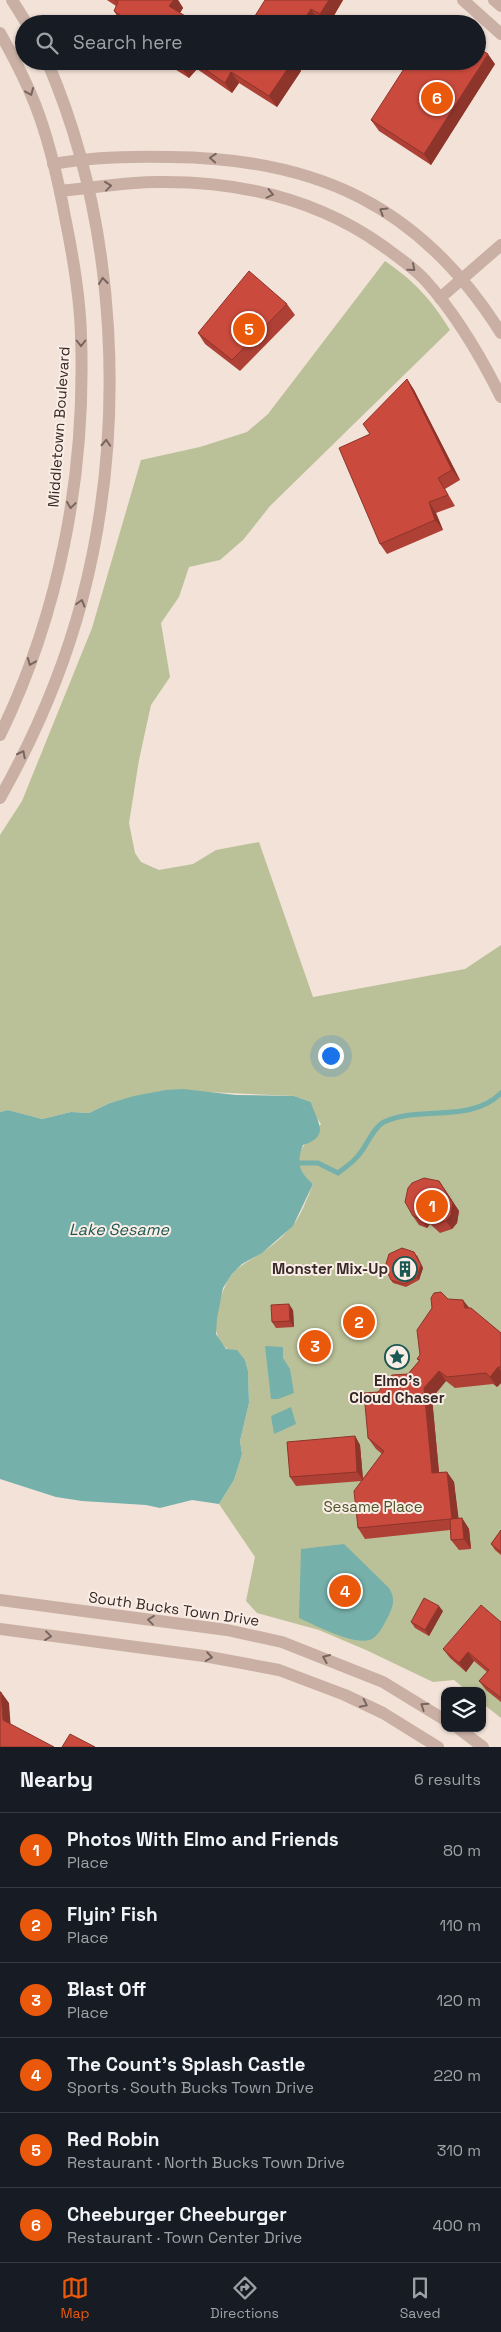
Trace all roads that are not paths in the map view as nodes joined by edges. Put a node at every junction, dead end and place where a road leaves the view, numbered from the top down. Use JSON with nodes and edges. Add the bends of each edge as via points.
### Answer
{"nodes":[{"id":1,"x":12,"y":0,"type":"edge"},
{"id":2,"x":463,"y":0,"type":"edge"},
{"id":3,"x":494,"y":0,"type":"edge"},
{"id":4,"x":501,"y":6,"type":"edge"},
{"id":5,"x":21,"y":15,"type":"edge"},
{"id":6,"x":480,"y":15,"type":"edge"},
{"id":7,"x":486,"y":21,"type":"edge"},
{"id":8,"x":0,"y":33,"type":"edge"},
{"id":9,"x":501,"y":34,"type":"edge"},
{"id":10,"x":15,"y":62,"type":"edge"},
{"id":11,"x":19,"y":70,"type":"edge"},
{"id":12,"x":51,"y":70,"type":"edge"},
{"id":13,"x":81,"y":159,"type":"junction"},
{"id":14,"x":53,"y":164,"type":"junction"},
{"id":15,"x":88,"y":188,"type":"junction"},
{"id":16,"x":60,"y":191,"type":"junction"},
{"id":17,"x":501,"y":245,"type":"edge"},
{"id":18,"x":462,"y":279,"type":"junction"},
{"id":19,"x":440,"y":298,"type":"junction"},
{"id":20,"x":501,"y":333,"type":"edge"},
{"id":21,"x":501,"y":397,"type":"edge"},
{"id":22,"x":0,"y":735,"type":"edge"},
{"id":23,"x":0,"y":798,"type":"edge"},
{"id":24,"x":0,"y":1600,"type":"edge"},
{"id":25,"x":0,"y":1630,"type":"edge"},
{"id":26,"x":441,"y":1717,"type":"edge"},
{"id":27,"x":463,"y":1732,"type":"edge"},
{"id":28,"x":438,"y":1747,"type":"edge"},
{"id":29,"x":484,"y":1747,"type":"edge"}],
"edges":[{"from":1,"to":5,"type":"street"},
{"from":2,"to":6,"type":"street"},
{"from":3,"to":4,"type":"street"},
{"from":7,"to":9,"type":"street"},
{"from":8,"to":10,"type":"street","name":"Middletown Boulevard","one_way":true},
{"from":11,"to":14,"type":"street","name":"Middletown Boulevard","one_way":true,"via":[[35,104]]},
{"from":12,"to":13,"type":"street"},
{"from":13,"to":14,"type":"street"},
{"from":13,"to":15,"type":"street"},
{"from":18,"to":13,"type":"street","one_way":true,"via":[[422,239],[387,213],[342,187],[302,173],[210,157]]},
{"from":14,"to":16,"type":"street","name":"Middletown Boulevard"},
{"from":15,"to":16,"type":"street"},
{"from":15,"to":19,"type":"street","one_way":true,"via":[[195,182],[236,186],[289,198],[313,206],[363,232],[402,260]]},
{"from":23,"to":15,"type":"street","one_way":true,"via":[[31,736],[68,646],[82,600],[98,522],[106,448],[108,343],[105,296]]},
{"from":16,"to":22,"type":"street","name":"Middletown Boulevard","one_way":true,"via":[[81,336],[80,404],[72,499],[46,620]]},
{"from":17,"to":18,"type":"street"},
{"from":18,"to":19,"type":"street"},
{"from":18,"to":20,"type":"street"},
{"from":19,"to":21,"type":"street","via":[[462,327]]},
{"from":26,"to":24,"type":"street","name":"South Bucks Town Drive","one_way":true,"via":[[384,1682],[282,1642],[227,1630]]},
{"from":25,"to":28,"type":"street","one_way":true,"via":[[204,1656],[279,1670],[383,1713]]},
{"from":27,"to":29,"type":"street"}]}
